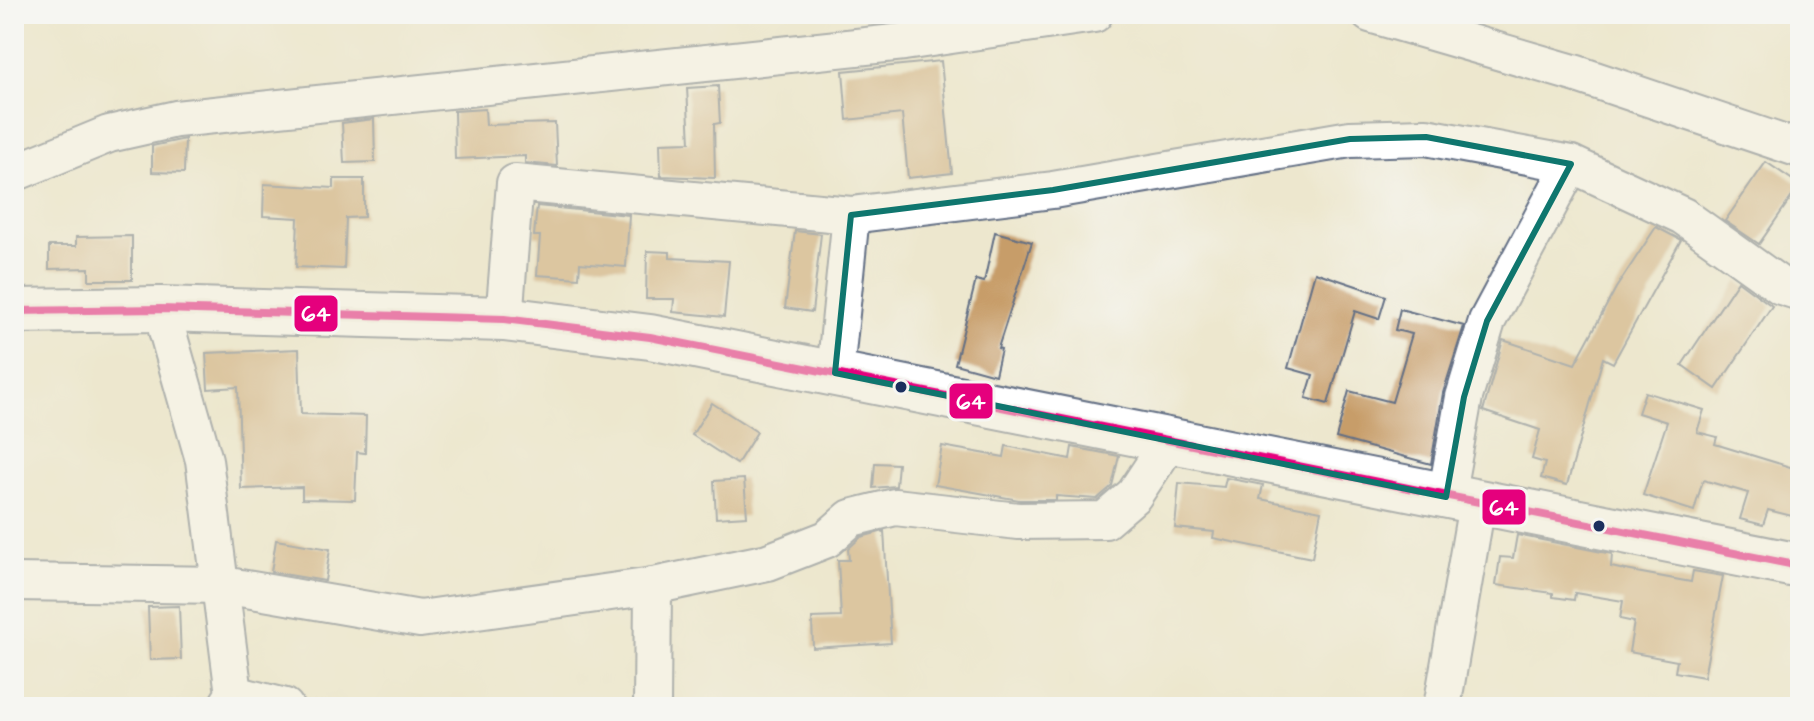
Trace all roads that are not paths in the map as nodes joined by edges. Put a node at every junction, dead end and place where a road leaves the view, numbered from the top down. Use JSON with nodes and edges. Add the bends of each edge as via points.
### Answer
{"nodes":[{"id":1,"x":1094,"y":14,"type":"edge"},
{"id":2,"x":1370,"y":14,"type":"edge"},
{"id":3,"x":1800,"y":149,"type":"edge"},
{"id":4,"x":1571,"y":164,"type":"junction"},
{"id":5,"x":14,"y":173,"type":"edge"},
{"id":6,"x":851,"y":215,"type":"junction"},
{"id":7,"x":1800,"y":292,"type":"edge"},
{"id":8,"x":161,"y":309,"type":"junction"},
{"id":9,"x":14,"y":311,"type":"edge"},
{"id":10,"x":504,"y":319,"type":"junction"},
{"id":11,"x":835,"y":373,"type":"junction"},
{"id":12,"x":1171,"y":439,"type":"junction"},
{"id":13,"x":1462,"y":501,"type":"junction"},
{"id":14,"x":1800,"y":566,"type":"edge"},
{"id":15,"x":14,"y":582,"type":"edge"},
{"id":16,"x":223,"y":585,"type":"junction"},
{"id":17,"x":653,"y":586,"type":"junction"},
{"id":18,"x":230,"y":700,"type":"edge"},
{"id":19,"x":285,"y":707,"type":"edge"},
{"id":20,"x":652,"y":707,"type":"edge"},
{"id":21,"x":1442,"y":707,"type":"edge"}],
"edges":[{"from":1,"to":5,"type":"street","via":[[904,42],[176,119],[109,134]]},
{"from":2,"to":3,"type":"street","via":[[1577,74]]},
{"from":4,"to":6,"type":"street","via":[[1426,137],[1350,139],[1053,190]]},
{"from":4,"to":7,"type":"street","via":[[1683,216],[1781,286]]},
{"from":4,"to":13,"type":"street","via":[[1487,321],[1464,397]]},
{"from":6,"to":10,"type":"street","via":[[515,183]]},
{"from":6,"to":11,"type":"street"},
{"from":8,"to":9,"type":"main road"},
{"from":8,"to":10,"type":"main road"},
{"from":8,"to":16,"type":"street","via":[[204,460]]},
{"from":10,"to":11,"type":"main road","via":[[650,337]]},
{"from":11,"to":12,"type":"main road"},
{"from":12,"to":13,"type":"main road"},
{"from":12,"to":17,"type":"street","via":[[1134,495],[1105,520],[1018,521],[895,507],[851,518],[827,539],[768,562]]},
{"from":13,"to":14,"type":"main road"},
{"from":13,"to":21,"type":"street"},
{"from":15,"to":16,"type":"street"},
{"from":16,"to":17,"type":"street","via":[[420,619]]},
{"from":16,"to":18,"type":"street"},
{"from":17,"to":20,"type":"street"},
{"from":18,"to":19,"type":"street"}]}
